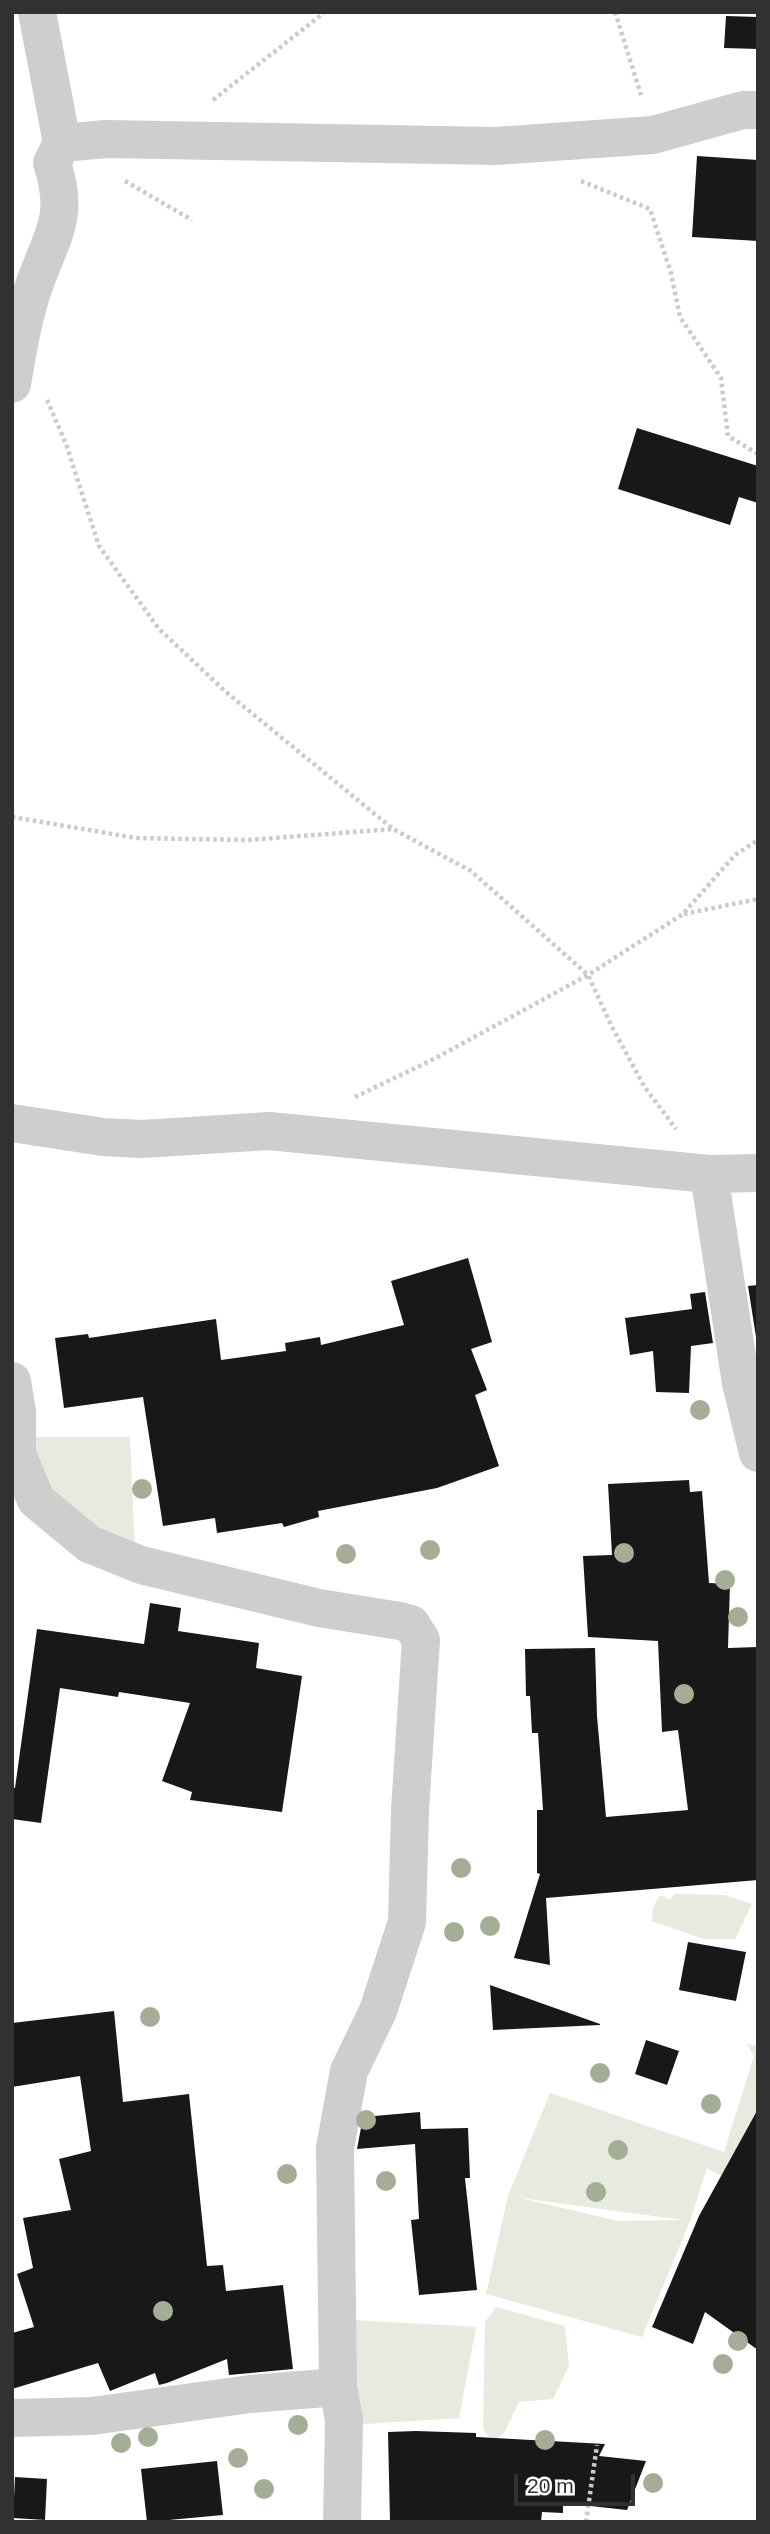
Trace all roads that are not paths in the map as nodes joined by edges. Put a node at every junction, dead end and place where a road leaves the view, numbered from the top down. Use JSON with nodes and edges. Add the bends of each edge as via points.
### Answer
{"nodes":[{"id":1,"x":37,"y":12,"type":"edge"},
{"id":2,"x":758,"y":110,"type":"edge"},
{"id":3,"x":62,"y":143,"type":"junction"},
{"id":4,"x":29,"y":390,"type":"edge"},
{"id":5,"x":12,"y":1123,"type":"edge"},
{"id":6,"x":758,"y":1173,"type":"edge"},
{"id":7,"x":709,"y":1174,"type":"junction"},
{"id":8,"x":12,"y":1381,"type":"edge"},
{"id":9,"x":758,"y":1453,"type":"edge"},
{"id":10,"x":338,"y":2387,"type":"junction"},
{"id":11,"x":12,"y":2418,"type":"edge"},
{"id":12,"x":342,"y":2522,"type":"edge"}],
"edges":[{"from":1,"to":3,"type":"street"},
{"from":2,"to":3,"type":"street","via":[[653,135],[496,146],[106,139]]},
{"from":3,"to":4,"type":"street","via":[[52,163],[61,191],[59,211],[19,337]]},
{"from":5,"to":7,"type":"street","via":[[142,1139],[269,1131]]},
{"from":6,"to":7,"type":"street"},
{"from":7,"to":9,"type":"street","via":[[741,1384]]},
{"from":8,"to":10,"type":"street","via":[[17,1454],[36,1500],[89,1544],[141,1565],[319,1608],[400,1620],[411,1624],[421,1640],[407,1922],[379,2011],[349,2071],[335,2148]]},
{"from":10,"to":11,"type":"street","via":[[92,2416]]},
{"from":10,"to":12,"type":"street","via":[[344,2420]]}]}
